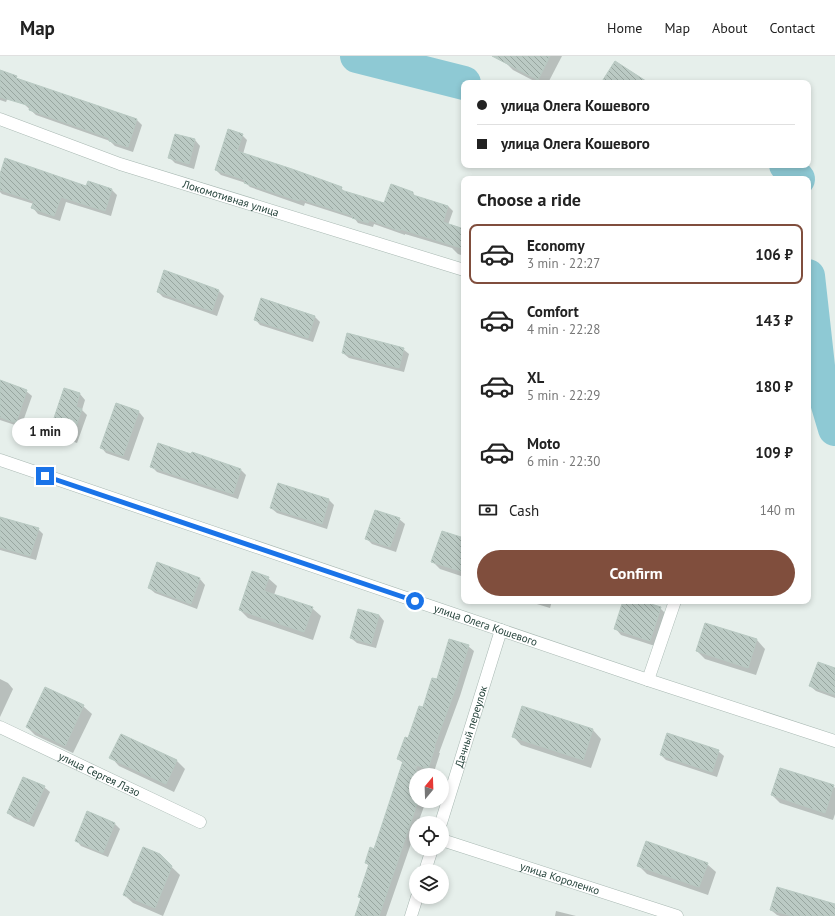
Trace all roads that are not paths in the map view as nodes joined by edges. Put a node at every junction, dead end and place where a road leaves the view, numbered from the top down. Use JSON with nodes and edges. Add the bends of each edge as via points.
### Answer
{"nodes":[{"id":1,"x":0,"y":119,"type":"edge"},
{"id":2,"x":461,"y":269,"type":"edge"},
{"id":3,"x":0,"y":460,"type":"edge"},
{"id":4,"x":674,"y":604,"type":"edge"},
{"id":5,"x":501,"y":630,"type":"junction"},
{"id":6,"x":648,"y":680,"type":"junction"},
{"id":7,"x":0,"y":726,"type":"edge"},
{"id":8,"x":835,"y":741,"type":"edge"},
{"id":9,"x":443,"y":816,"type":"edge"},
{"id":10,"x":200,"y":822,"type":"dead end"},
{"id":11,"x":449,"y":842,"type":"edge"},
{"id":12,"x":415,"y":904,"type":"edge"},
{"id":13,"x":411,"y":916,"type":"edge"},
{"id":14,"x":678,"y":916,"type":"edge"}],
"edges":[{"from":1,"to":2,"type":"street","name":"Локомотивная улица","via":[[120,164]]},
{"from":3,"to":5,"type":"street","name":"улица Олега Кошевого"},
{"from":4,"to":6,"type":"street"},
{"from":5,"to":6,"type":"street","name":"улица Олега Кошевого"},
{"from":5,"to":9,"type":"street","name":"Дачный переулок"},
{"from":6,"to":8,"type":"street","name":"улица Олега Кошевого"},
{"from":7,"to":10,"type":"street","name":"улица Сергея Лазо"},
{"from":11,"to":14,"type":"street","name":"улица Короленко"},
{"from":12,"to":13,"type":"street"}]}
